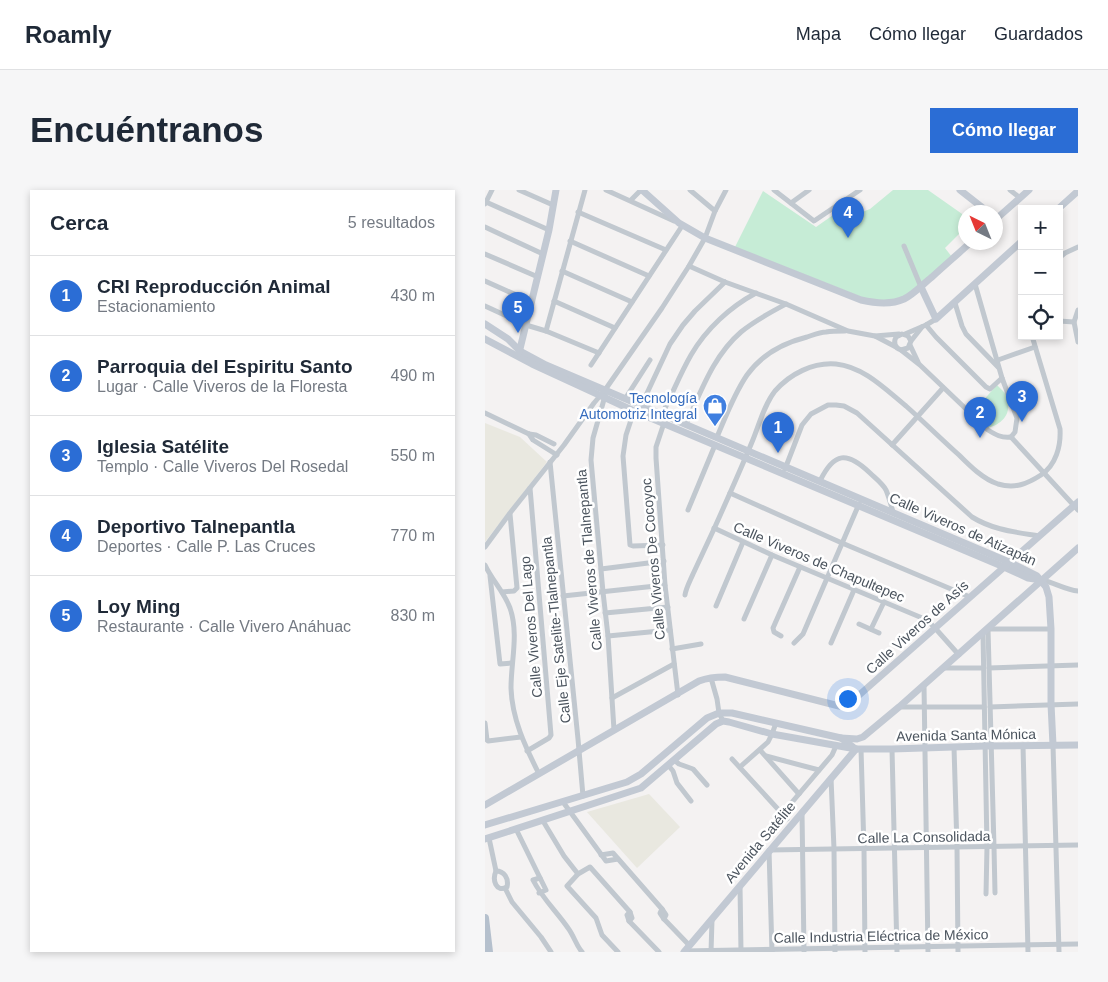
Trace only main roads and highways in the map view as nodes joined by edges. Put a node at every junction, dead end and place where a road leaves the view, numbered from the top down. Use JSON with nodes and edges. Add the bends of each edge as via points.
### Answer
{"nodes":[{"id":1,"x":485,"y":918,"type":"edge"},
{"id":2,"x":489,"y":952,"type":"edge"}],
"edges":[{"from":1,"to":2,"type":"main road"}]}
